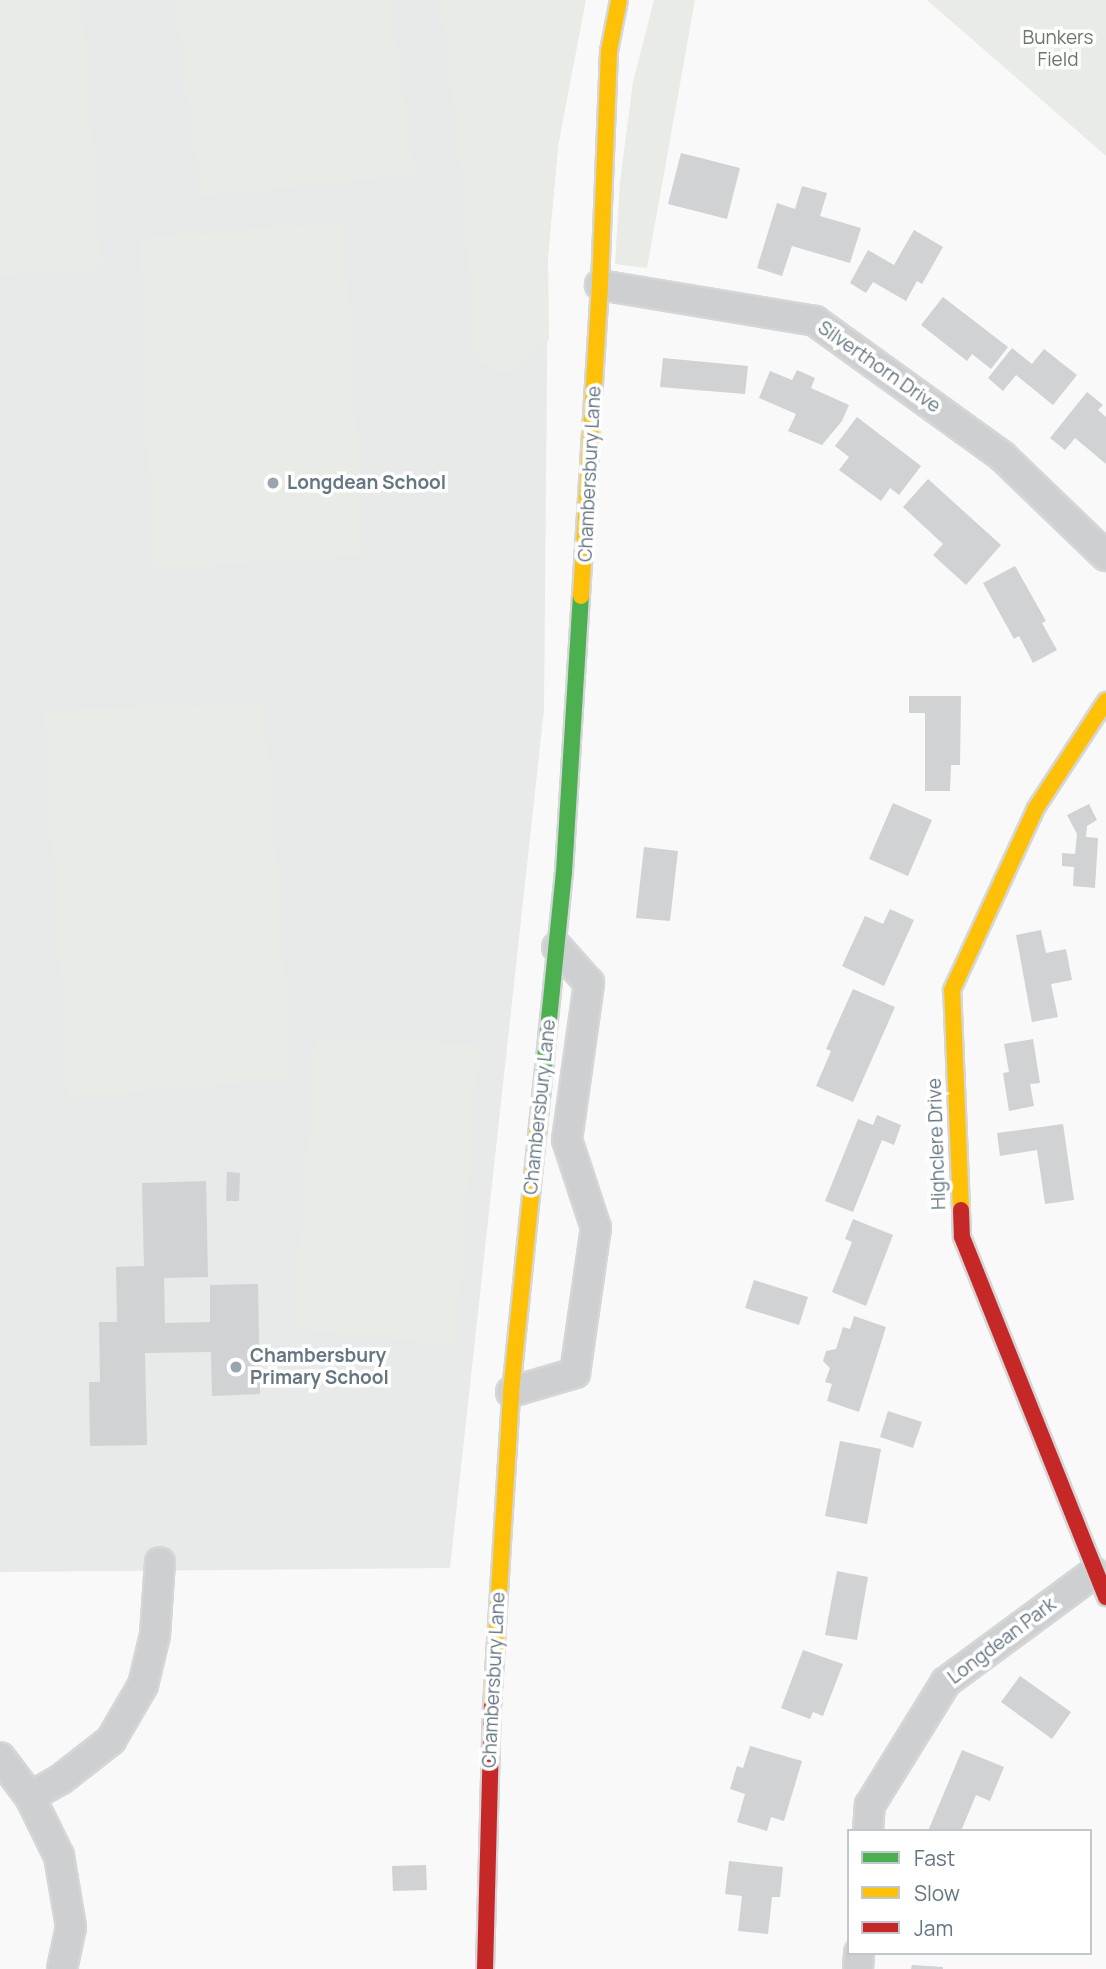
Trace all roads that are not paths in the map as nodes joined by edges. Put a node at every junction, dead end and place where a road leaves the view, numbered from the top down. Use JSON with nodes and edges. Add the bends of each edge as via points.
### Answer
{"nodes":[{"id":1,"x":619,"y":0,"type":"edge"},
{"id":2,"x":600,"y":285,"type":"junction"},
{"id":3,"x":1106,"y":556,"type":"edge"},
{"id":4,"x":1106,"y":701,"type":"edge"},
{"id":5,"x":557,"y":947,"type":"junction"},
{"id":6,"x":512,"y":1392,"type":"junction"},
{"id":7,"x":160,"y":1562,"type":"dead end"},
{"id":8,"x":1100,"y":1585,"type":"edge"},
{"id":9,"x":0,"y":1757,"type":"edge"},
{"id":10,"x":30,"y":1797,"type":"junction"},
{"id":11,"x":868,"y":1829,"type":"edge"},
{"id":12,"x":62,"y":1969,"type":"edge"},
{"id":13,"x":485,"y":1969,"type":"edge"}],
"edges":[{"from":1,"to":2,"type":"street","name":"Chambersbury Lane","via":[[609,51]]},
{"from":2,"to":3,"type":"street","name":"Silverthorn Drive","via":[[815,321],[1002,456]]},
{"from":2,"to":5,"type":"street","name":"Chambersbury Lane"},
{"from":4,"to":8,"type":"street","name":"Highclere Drive","via":[[1036,808],[952,990],[962,1237]]},
{"from":5,"to":6,"type":"street","name":"Chambersbury Lane"},
{"from":5,"to":6,"type":"street","name":"Chambersbury Lane","via":[[589,984],[567,1140],[596,1228],[575,1373]]},
{"from":6,"to":13,"type":"street","name":"Chambersbury Lane","via":[[490,1745]]},
{"from":7,"to":10,"type":"street","via":[[155,1635],[143,1685],[111,1740]]},
{"from":8,"to":11,"type":"street","name":"Longdean Park","via":[[946,1682],[870,1805]]},
{"from":9,"to":10,"type":"street"},
{"from":10,"to":12,"type":"street","via":[[59,1856],[71,1927]]}]}
